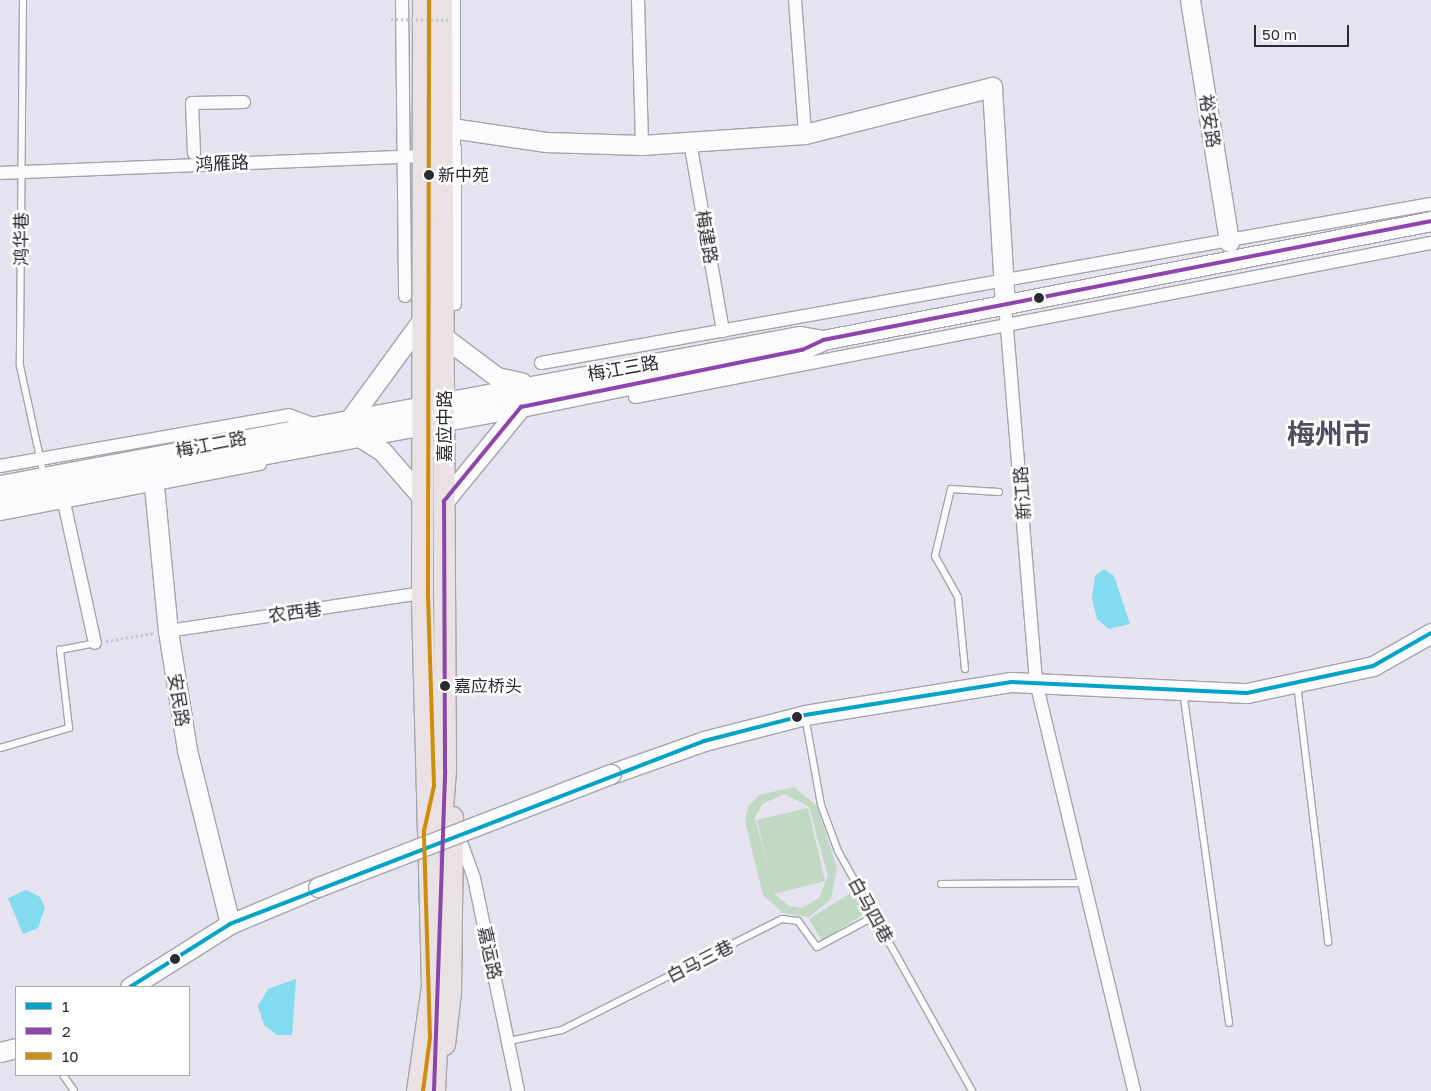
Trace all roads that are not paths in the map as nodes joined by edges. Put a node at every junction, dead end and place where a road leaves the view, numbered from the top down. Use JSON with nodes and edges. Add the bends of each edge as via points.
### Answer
{"nodes":[{"id":1,"x":23,"y":0,"type":"edge"},
{"id":2,"x":402,"y":0,"type":"edge"},
{"id":3,"x":423,"y":0,"type":"edge"},
{"id":4,"x":441,"y":0,"type":"edge"},
{"id":5,"x":454,"y":0,"type":"edge"},
{"id":6,"x":638,"y":0,"type":"edge"},
{"id":7,"x":795,"y":0,"type":"edge"},
{"id":8,"x":1190,"y":0,"type":"edge"},
{"id":9,"x":244,"y":102,"type":"dead end"},
{"id":10,"x":458,"y":129,"type":"dead end"},
{"id":11,"x":805,"y":134,"type":"junction"},
{"id":12,"x":690,"y":142,"type":"junction"},
{"id":13,"x":642,"y":145,"type":"junction"},
{"id":14,"x":194,"y":153,"type":"dead end"},
{"id":15,"x":413,"y":157,"type":"junction"},
{"id":16,"x":0,"y":173,"type":"edge"},
{"id":17,"x":22,"y":173,"type":"junction"},
{"id":18,"x":1431,"y":204,"type":"edge"},
{"id":19,"x":1431,"y":220,"type":"edge"},
{"id":20,"x":1229,"y":242,"type":"junction"},
{"id":21,"x":1431,"y":243,"type":"edge"},
{"id":22,"x":405,"y":296,"type":"dead end"},
{"id":23,"x":455,"y":304,"type":"dead end"},
{"id":24,"x":1005,"y":304,"type":"junction"},
{"id":25,"x":423,"y":319,"type":"junction"},
{"id":26,"x":723,"y":331,"type":"junction"},
{"id":27,"x":445,"y":338,"type":"junction"},
{"id":28,"x":824,"y":340,"type":"junction"},
{"id":29,"x":541,"y":363,"type":"dead end"},
{"id":30,"x":529,"y":384,"type":"junction"},
{"id":31,"x":635,"y":397,"type":"dead end"},
{"id":32,"x":444,"y":399,"type":"junction"},
{"id":33,"x":423,"y":403,"type":"junction"},
{"id":34,"x":521,"y":407,"type":"junction"},
{"id":35,"x":352,"y":416,"type":"junction"},
{"id":36,"x":444,"y":421,"type":"junction"},
{"id":37,"x":423,"y":424,"type":"junction"},
{"id":38,"x":358,"y":436,"type":"junction"},
{"id":39,"x":0,"y":466,"type":"edge"},
{"id":40,"x":42,"y":468,"type":"junction"},
{"id":41,"x":157,"y":479,"type":"junction"},
{"id":42,"x":0,"y":485,"type":"edge"},
{"id":43,"x":999,"y":492,"type":"dead end"},
{"id":44,"x":422,"y":496,"type":"junction"},
{"id":45,"x":444,"y":501,"type":"junction"},
{"id":46,"x":0,"y":503,"type":"edge"},
{"id":47,"x":66,"y":506,"type":"dead end"},
{"id":48,"x":0,"y":514,"type":"edge"},
{"id":49,"x":422,"y":593,"type":"junction"},
{"id":50,"x":168,"y":631,"type":"junction"},
{"id":51,"x":1431,"y":633,"type":"edge"},
{"id":52,"x":95,"y":643,"type":"joint"},
{"id":53,"x":965,"y":669,"type":"dead end"},
{"id":54,"x":1036,"y":682,"type":"junction"},
{"id":55,"x":1296,"y":682,"type":"junction"},
{"id":56,"x":1183,"y":690,"type":"junction"},
{"id":57,"x":805,"y":715,"type":"junction"},
{"id":58,"x":0,"y":748,"type":"edge"},
{"id":59,"x":445,"y":770,"type":"junction"},
{"id":60,"x":452,"y":818,"type":"junction"},
{"id":61,"x":1084,"y":883,"type":"junction"},
{"id":62,"x":941,"y":884,"type":"dead end"},
{"id":63,"x":875,"y":916,"type":"junction"},
{"id":64,"x":230,"y":924,"type":"junction"},
{"id":65,"x":1328,"y":942,"type":"dead end"},
{"id":66,"x":132,"y":986,"type":"edge"},
{"id":67,"x":1229,"y":1023,"type":"dead end"},
{"id":68,"x":509,"y":1041,"type":"junction"},
{"id":69,"x":15,"y":1048,"type":"edge"},
{"id":70,"x":0,"y":1052,"type":"edge"},
{"id":71,"x":64,"y":1076,"type":"edge"},
{"id":72,"x":435,"y":1083,"type":"edge"},
{"id":73,"x":74,"y":1091,"type":"edge"},
{"id":74,"x":417,"y":1091,"type":"edge"},
{"id":75,"x":518,"y":1091,"type":"edge"},
{"id":76,"x":972,"y":1091,"type":"edge"},
{"id":77,"x":1134,"y":1091,"type":"edge"}],
"edges":[{"from":1,"to":17,"type":"lane","name":"鸿华巷"},
{"from":2,"to":15,"type":"street"},
{"from":3,"to":15,"type":"main road","name":"嘉应中路"},
{"from":4,"to":27,"type":"main road","name":"嘉应中路"},
{"from":5,"to":23,"type":"street"},
{"from":6,"to":13,"type":"street"},
{"from":7,"to":11,"type":"street"},
{"from":8,"to":20,"type":"street","name":"裕安路"},
{"from":9,"to":14,"type":"street","via":[[192,103]]},
{"from":10,"to":13,"type":"street","via":[[546,142]]},
{"from":11,"to":12,"type":"street"},
{"from":11,"to":24,"type":"street","via":[[992,88]]},
{"from":12,"to":13,"type":"street"},
{"from":12,"to":26,"type":"street","name":"梅建路"},
{"from":15,"to":17,"type":"street","name":"鸿雁路"},
{"from":15,"to":22,"type":"street"},
{"from":15,"to":25,"type":"main road","name":"嘉应中路"},
{"from":16,"to":17,"type":"street","name":"鸿雁路"},
{"from":17,"to":40,"type":"lane","name":"鸿华巷","via":[[20,366]]},
{"from":18,"to":20,"type":"street"},
{"from":19,"to":24,"type":"street","name":"梅江三路"},
{"from":20,"to":26,"type":"street"},
{"from":21,"to":31,"type":"street"},
{"from":24,"to":28,"type":"street","name":"梅江三路"},
{"from":24,"to":54,"type":"street","name":"新江路"},
{"from":25,"to":33,"type":"main road","name":"嘉应中路"},
{"from":25,"to":35,"type":"street"},
{"from":26,"to":29,"type":"street"},
{"from":27,"to":30,"type":"street","via":[[497,377]]},
{"from":27,"to":32,"type":"main road","name":"嘉应中路"},
{"from":28,"to":30,"type":"street","name":"梅江三路","via":[[800,336]]},
{"from":28,"to":34,"type":"street","name":"梅江三路","via":[[802,350]]},
{"from":30,"to":32,"type":"street","name":"梅江三路"},
{"from":32,"to":33,"type":"street","name":"梅江三路"},
{"from":32,"to":36,"type":"main road","name":"嘉应中路"},
{"from":33,"to":35,"type":"street","name":"梅江二路"},
{"from":33,"to":37,"type":"main road","name":"嘉应中路"},
{"from":34,"to":36,"type":"street","name":"梅江三路"},
{"from":34,"to":45,"type":"street"},
{"from":35,"to":40,"type":"street","name":"梅江二路"},
{"from":36,"to":37,"type":"street","name":"梅江三路"},
{"from":36,"to":45,"type":"main road","name":"嘉应中路"},
{"from":37,"to":38,"type":"street","name":"梅江二路"},
{"from":37,"to":44,"type":"main road","name":"嘉应中路"},
{"from":38,"to":41,"type":"street","name":"梅江二路"},
{"from":38,"to":44,"type":"street","via":[[382,451]]},
{"from":39,"to":40,"type":"street"},
{"from":40,"to":42,"type":"street","name":"梅江二路"},
{"from":41,"to":46,"type":"street","name":"梅江二路"},
{"from":41,"to":48,"type":"street"},
{"from":41,"to":50,"type":"street","name":"安民路"},
{"from":43,"to":53,"type":"lane","via":[[951,489],[935,556],[958,597]]},
{"from":44,"to":49,"type":"main road","name":"嘉应中路"},
{"from":45,"to":59,"type":"main road","name":"嘉应中路"},
{"from":47,"to":52,"type":"street"},
{"from":49,"to":50,"type":"street","name":"农西巷"},
{"from":49,"to":74,"type":"main road","name":"嘉应中路","via":[[428,786],[417,862],[424,1038]]},
{"from":50,"to":64,"type":"street","name":"安民路","via":[[187,750]]},
{"from":51,"to":55,"type":"street","via":[[1373,666]]},
{"from":52,"to":58,"type":"lane","via":[[60,650],[69,728]]},
{"from":54,"to":56,"type":"street"},
{"from":54,"to":57,"type":"street","via":[[1011,682]]},
{"from":54,"to":61,"type":"street","name":"新江路"},
{"from":55,"to":56,"type":"street","via":[[1247,693]]},
{"from":55,"to":65,"type":"lane"},
{"from":56,"to":67,"type":"lane"},
{"from":57,"to":63,"type":"lane","name":"白马四巷","via":[[821,805],[838,851]]},
{"from":57,"to":64,"type":"street","bridge":true,"via":[[704,741],[611,774]]},
{"from":59,"to":60,"type":"main road"},
{"from":59,"to":72,"type":"main road","name":"嘉应中路"},
{"from":60,"to":68,"type":"street","name":"嘉运路","via":[[474,878]]},
{"from":60,"to":72,"type":"main road","via":[[450,992]]},
{"from":61,"to":62,"type":"lane"},
{"from":61,"to":77,"type":"street","name":"新江路"},
{"from":63,"to":68,"type":"lane","name":"白马三巷","via":[[817,948],[798,920],[782,919],[562,1030]]},
{"from":63,"to":76,"type":"lane","name":"白马四巷"},
{"from":64,"to":66,"type":"street"},
{"from":68,"to":75,"type":"street","name":"嘉运路"},
{"from":69,"to":70,"type":"street"},
{"from":71,"to":73,"type":"lane"}]}
